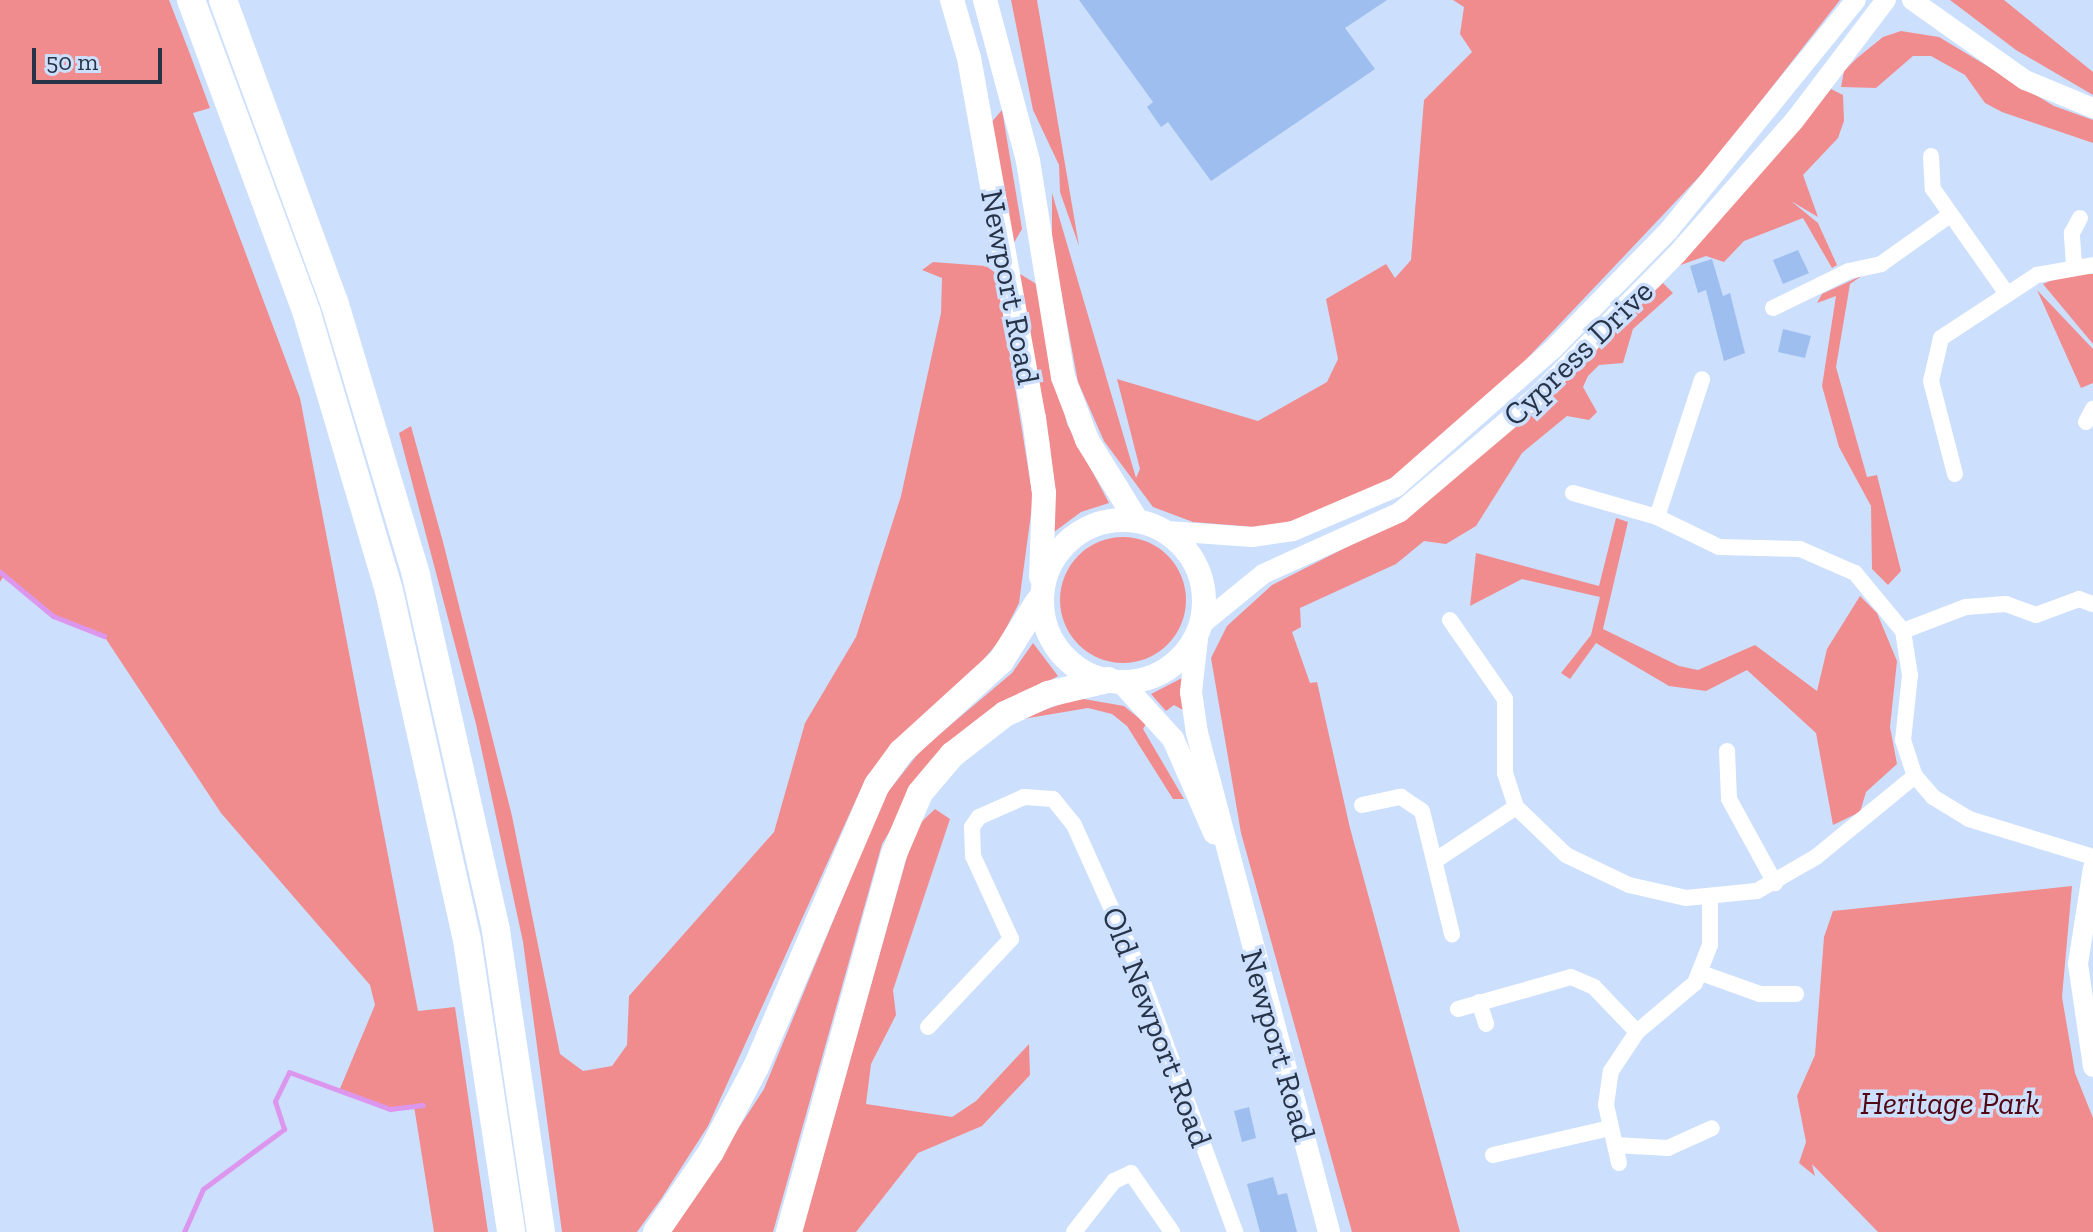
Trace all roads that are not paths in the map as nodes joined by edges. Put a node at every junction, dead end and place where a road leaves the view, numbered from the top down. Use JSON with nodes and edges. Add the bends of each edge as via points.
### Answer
{"nodes":[{"id":1,"x":191,"y":0,"type":"edge"},
{"id":2,"x":223,"y":0,"type":"edge"},
{"id":3,"x":952,"y":0,"type":"edge"},
{"id":4,"x":985,"y":0,"type":"edge"},
{"id":5,"x":1856,"y":0,"type":"edge"},
{"id":6,"x":1886,"y":0,"type":"edge"},
{"id":7,"x":1912,"y":0,"type":"edge"},
{"id":8,"x":2093,"y":108,"type":"edge"},
{"id":9,"x":1931,"y":156,"type":"dead end"},
{"id":10,"x":1950,"y":215,"type":"junction"},
{"id":11,"x":2080,"y":218,"type":"dead end"},
{"id":12,"x":2074,"y":265,"type":"junction"},
{"id":13,"x":2093,"y":265,"type":"edge"},
{"id":14,"x":2005,"y":291,"type":"junction"},
{"id":15,"x":1773,"y":308,"type":"dead end"},
{"id":16,"x":1702,"y":379,"type":"dead end"},
{"id":17,"x":1955,"y":474,"type":"dead end"},
{"id":18,"x":1573,"y":493,"type":"dead end"},
{"id":19,"x":1657,"y":517,"type":"junction"},
{"id":20,"x":1137,"y":521,"type":"junction"},
{"id":21,"x":1167,"y":531,"type":"junction"},
{"id":22,"x":1040,"y":589,"type":"junction"},
{"id":23,"x":2093,"y":604,"type":"edge"},
{"id":24,"x":1450,"y":620,"type":"dead end"},
{"id":25,"x":1903,"y":631,"type":"junction"},
{"id":26,"x":1199,"y":632,"type":"junction"},
{"id":27,"x":1115,"y":681,"type":"junction"},
{"id":28,"x":1727,"y":751,"type":"dead end"},
{"id":29,"x":1915,"y":776,"type":"junction"},
{"id":30,"x":1362,"y":805,"type":"dead end"},
{"id":31,"x":1516,"y":807,"type":"junction"},
{"id":32,"x":2093,"y":857,"type":"edge"},
{"id":33,"x":1226,"y":858,"type":"junction"},
{"id":34,"x":1436,"y":860,"type":"junction"},
{"id":35,"x":2093,"y":868,"type":"edge"},
{"id":36,"x":1775,"y":883,"type":"junction"},
{"id":37,"x":2090,"y":891,"type":"edge"},
{"id":38,"x":1710,"y":899,"type":"junction"},
{"id":39,"x":1452,"y":934,"type":"dead end"},
{"id":40,"x":1547,"y":959,"type":"dead end"},
{"id":41,"x":1701,"y":973,"type":"junction"},
{"id":42,"x":1550,"y":978,"type":"junction"},
{"id":43,"x":1796,"y":994,"type":"dead end"},
{"id":44,"x":1479,"y":1002,"type":"junction"},
{"id":45,"x":1458,"y":1009,"type":"dead end"},
{"id":46,"x":1486,"y":1024,"type":"dead end"},
{"id":47,"x":928,"y":1027,"type":"dead end"},
{"id":48,"x":1637,"y":1032,"type":"junction"},
{"id":49,"x":2093,"y":1067,"type":"edge"},
{"id":50,"x":1610,"y":1128,"type":"junction"},
{"id":51,"x":1712,"y":1128,"type":"dead end"},
{"id":52,"x":1615,"y":1145,"type":"junction"},
{"id":53,"x":1493,"y":1155,"type":"dead end"},
{"id":54,"x":1619,"y":1163,"type":"dead end"},
{"id":55,"x":511,"y":1232,"type":"edge"},
{"id":56,"x":541,"y":1232,"type":"edge"},
{"id":57,"x":656,"y":1232,"type":"edge"},
{"id":58,"x":789,"y":1232,"type":"edge"},
{"id":59,"x":1074,"y":1232,"type":"edge"},
{"id":60,"x":1172,"y":1232,"type":"edge"},
{"id":61,"x":1235,"y":1232,"type":"edge"},
{"id":62,"x":1329,"y":1232,"type":"edge"}],
"edges":[{"from":1,"to":55,"type":"highway","via":[[307,314],[396,619],[467,940]]},
{"from":2,"to":56,"type":"highway","via":[[334,301],[416,575],[493,917]]},
{"from":3,"to":22,"type":"main road","name":"Newport Road","via":[[969,58],[1034,418],[1044,493]]},
{"from":4,"to":20,"type":"main road","name":"Newport Road","via":[[1028,161],[1063,377],[1087,440]]},
{"from":5,"to":21,"type":"street","name":"Cypress Drive","via":[[1669,230],[1553,349],[1396,487],[1293,531],[1252,537]]},
{"from":6,"to":26,"type":"street","name":"Cypress Drive","via":[[1794,121],[1677,254],[1539,394],[1400,512],[1263,574]]},
{"from":7,"to":8,"type":"street","via":[[2025,80]]},
{"from":9,"to":10,"type":"street","via":[[1929,178]]},
{"from":10,"to":14,"type":"street"},
{"from":10,"to":15,"type":"street","via":[[1881,264],[1849,271]]},
{"from":11,"to":12,"type":"street","via":[[2072,233]]},
{"from":12,"to":13,"type":"street"},
{"from":12,"to":14,"type":"street"},
{"from":14,"to":17,"type":"street","via":[[1956,326],[1934,350],[1931,381]]},
{"from":16,"to":19,"type":"street"},
{"from":18,"to":19,"type":"street"},
{"from":19,"to":25,"type":"street","via":[[1719,547],[1800,549],[1831,560],[1867,584]]},
{"from":20,"to":21,"type":"main road"},
{"from":20,"to":22,"type":"main road","via":[[1081,534]]},
{"from":21,"to":26,"type":"main road","via":[[1202,584]]},
{"from":22,"to":27,"type":"main road","via":[[1052,642]]},
{"from":22,"to":57,"type":"highway","via":[[1001,661],[901,752],[877,785],[732,1115]]},
{"from":23,"to":25,"type":"street","via":[[2079,599],[2036,615],[2006,604],[1966,607]]},
{"from":24,"to":31,"type":"street","via":[[1505,699],[1505,773]]},
{"from":25,"to":29,"type":"street","via":[[1910,675],[1903,740]]},
{"from":26,"to":27,"type":"main road","via":[[1167,672]]},
{"from":26,"to":33,"type":"main road","name":"Newport Road","via":[[1192,709],[1221,815]]},
{"from":27,"to":33,"type":"main road","name":"Newport Road","via":[[1173,739]]},
{"from":27,"to":58,"type":"highway","via":[[1048,694],[1005,714],[952,755],[920,793],[894,854]]},
{"from":28,"to":36,"type":"street","via":[[1729,799]]},
{"from":29,"to":32,"type":"street","via":[[1933,797],[1969,819]]},
{"from":29,"to":36,"type":"street"},
{"from":30,"to":34,"type":"street","via":[[1401,797],[1415,802]]},
{"from":31,"to":34,"type":"street"},
{"from":31,"to":38,"type":"street","via":[[1540,835],[1604,875],[1658,894]]},
{"from":33,"to":62,"type":"main road","name":"Newport Road"},
{"from":34,"to":39,"type":"street"},
{"from":35,"to":37,"type":"street"},
{"from":36,"to":38,"type":"street"},
{"from":37,"to":49,"type":"street","via":[[2078,992]]},
{"from":38,"to":41,"type":"street","via":[[1710,945]]},
{"from":40,"to":42,"type":"street"},
{"from":41,"to":43,"type":"street","via":[[1760,994]]},
{"from":41,"to":48,"type":"street","via":[[1682,998]]},
{"from":42,"to":44,"type":"street"},
{"from":42,"to":48,"type":"street","via":[[1583,980]]},
{"from":44,"to":45,"type":"street"},
{"from":44,"to":46,"type":"street"},
{"from":47,"to":61,"type":"street","name":"Old Newport Road","via":[[1011,939],[969,842],[979,817],[1040,795],[1064,808],[1156,1014]]},
{"from":48,"to":50,"type":"street","via":[[1611,1071]]},
{"from":50,"to":52,"type":"street"},
{"from":50,"to":53,"type":"street"},
{"from":51,"to":52,"type":"street","via":[[1668,1148]]},
{"from":52,"to":54,"type":"street"},
{"from":59,"to":60,"type":"street","via":[[1114,1181],[1131,1173]]}]}
